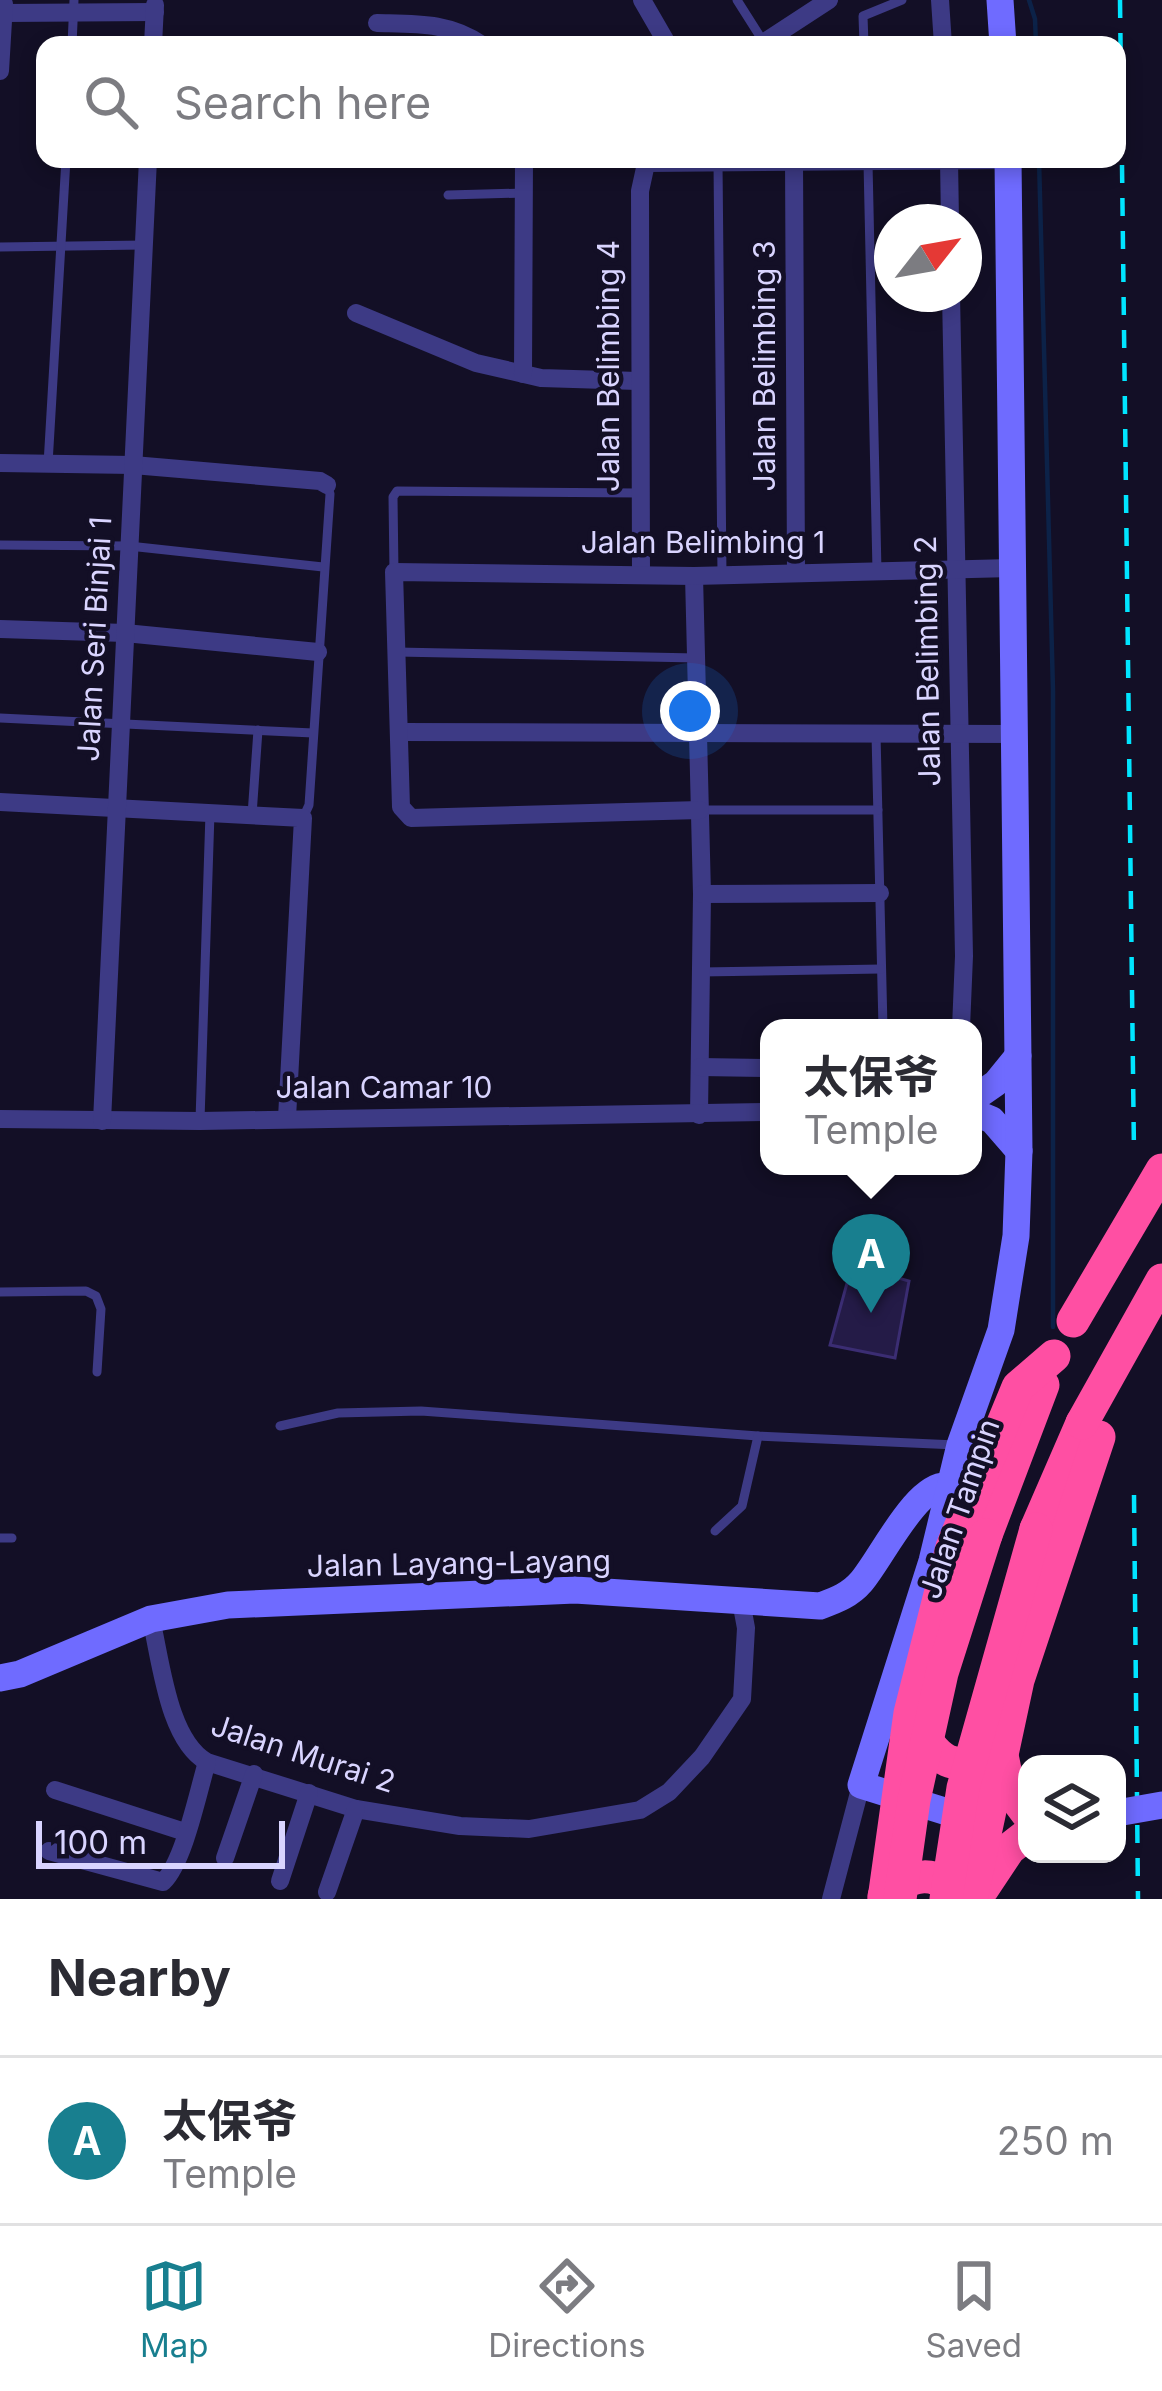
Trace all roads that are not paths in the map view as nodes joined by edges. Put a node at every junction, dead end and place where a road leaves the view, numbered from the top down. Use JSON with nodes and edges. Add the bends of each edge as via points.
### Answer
{"nodes":[{"id":1,"x":642,"y":0,"type":"edge"},
{"id":2,"x":737,"y":0,"type":"edge"},
{"id":3,"x":829,"y":0,"type":"edge"},
{"id":4,"x":902,"y":0,"type":"edge"},
{"id":5,"x":934,"y":1,"type":"edge"},
{"id":6,"x":1000,"y":1,"type":"edge"},
{"id":7,"x":4,"y":6,"type":"edge"},
{"id":8,"x":74,"y":6,"type":"edge"},
{"id":9,"x":155,"y":6,"type":"edge"},
{"id":10,"x":377,"y":23,"type":"dead end"},
{"id":11,"x":72,"y":36,"type":"edge"},
{"id":12,"x":153,"y":36,"type":"edge"},
{"id":13,"x":470,"y":36,"type":"edge"},
{"id":14,"x":663,"y":36,"type":"edge"},
{"id":15,"x":757,"y":36,"type":"edge"},
{"id":16,"x":791,"y":36,"type":"edge"},
{"id":17,"x":864,"y":36,"type":"edge"},
{"id":18,"x":941,"y":36,"type":"edge"},
{"id":19,"x":1002,"y":36,"type":"edge"},
{"id":20,"x":0,"y":71,"type":"edge"},
{"id":21,"x":66,"y":168,"type":"edge"},
{"id":22,"x":148,"y":168,"type":"edge"},
{"id":23,"x":524,"y":168,"type":"edge"},
{"id":24,"x":645,"y":168,"type":"edge"},
{"id":25,"x":718,"y":168,"type":"edge"},
{"id":26,"x":794,"y":168,"type":"edge"},
{"id":27,"x":868,"y":168,"type":"edge"},
{"id":28,"x":949,"y":168,"type":"edge"},
{"id":29,"x":1008,"y":168,"type":"edge"},
{"id":30,"x":524,"y":193,"type":"junction"},
{"id":31,"x":448,"y":195,"type":"dead end"},
{"id":32,"x":950,"y":204,"type":"edge"},
{"id":33,"x":144,"y":245,"type":"junction"},
{"id":34,"x":0,"y":247,"type":"edge"},
{"id":35,"x":62,"y":247,"type":"junction"},
{"id":36,"x":952,"y":312,"type":"edge"},
{"id":37,"x":356,"y":313,"type":"dead end"},
{"id":38,"x":523,"y":374,"type":"junction"},
{"id":39,"x":638,"y":381,"type":"junction"},
{"id":40,"x":0,"y":463,"type":"edge"},
{"id":41,"x":48,"y":464,"type":"junction"},
{"id":42,"x":133,"y":465,"type":"junction"},
{"id":43,"x":328,"y":485,"type":"joint"},
{"id":44,"x":638,"y":493,"type":"junction"},
{"id":45,"x":0,"y":545,"type":"edge"},
{"id":46,"x":129,"y":546,"type":"junction"},
{"id":47,"x":323,"y":567,"type":"junction"},
{"id":48,"x":1012,"y":568,"type":"junction"},
{"id":49,"x":957,"y":569,"type":"junction"},
{"id":50,"x":394,"y":572,"type":"junction"},
{"id":51,"x":878,"y":572,"type":"junction"},
{"id":52,"x":796,"y":573,"type":"junction"},
{"id":53,"x":640,"y":575,"type":"junction"},
{"id":54,"x":722,"y":575,"type":"junction"},
{"id":55,"x":694,"y":576,"type":"junction"},
{"id":56,"x":0,"y":629,"type":"edge"},
{"id":57,"x":125,"y":634,"type":"junction"},
{"id":58,"x":318,"y":652,"type":"junction"},
{"id":59,"x":397,"y":652,"type":"junction"},
{"id":60,"x":697,"y":658,"type":"junction"},
{"id":61,"x":0,"y":718,"type":"edge"},
{"id":62,"x":121,"y":723,"type":"junction"},
{"id":63,"x":258,"y":730,"type":"junction"},
{"id":64,"x":399,"y":732,"type":"junction"},
{"id":65,"x":313,"y":733,"type":"junction"},
{"id":66,"x":700,"y":733,"type":"junction"},
{"id":67,"x":876,"y":734,"type":"junction"},
{"id":68,"x":957,"y":734,"type":"junction"},
{"id":69,"x":1013,"y":734,"type":"junction"},
{"id":70,"x":0,"y":802,"type":"edge"},
{"id":71,"x":117,"y":808,"type":"junction"},
{"id":72,"x":700,"y":810,"type":"junction"},
{"id":73,"x":878,"y":810,"type":"junction"},
{"id":74,"x":210,"y":813,"type":"junction"},
{"id":75,"x":252,"y":815,"type":"junction"},
{"id":76,"x":303,"y":818,"type":"junction"},
{"id":77,"x":880,"y":893,"type":"junction"},
{"id":78,"x":702,"y":894,"type":"junction"},
{"id":79,"x":881,"y":968,"type":"junction"},
{"id":80,"x":701,"y":972,"type":"junction"},
{"id":81,"x":883,"y":1019,"type":"edge"},
{"id":82,"x":961,"y":1019,"type":"edge"},
{"id":83,"x":1018,"y":1056,"type":"junction"},
{"id":84,"x":700,"y":1067,"type":"junction"},
{"id":85,"x":760,"y":1068,"type":"edge"},
{"id":86,"x":982,"y":1097,"type":"edge"},
{"id":87,"x":1018,"y":1105,"type":"junction"},
{"id":88,"x":982,"y":1106,"type":"edge"},
{"id":89,"x":760,"y":1112,"type":"edge"},
{"id":90,"x":982,"y":1113,"type":"edge"},
{"id":91,"x":699,"y":1114,"type":"junction"},
{"id":92,"x":287,"y":1118,"type":"junction"},
{"id":93,"x":0,"y":1119,"type":"edge"},
{"id":94,"x":200,"y":1120,"type":"junction"},
{"id":95,"x":102,"y":1121,"type":"junction"},
{"id":96,"x":1019,"y":1151,"type":"junction"},
{"id":97,"x":1162,"y":1170,"type":"edge"},
{"id":98,"x":1162,"y":1280,"type":"edge"},
{"id":99,"x":0,"y":1292,"type":"edge"},
{"id":100,"x":1162,"y":1314,"type":"edge"},
{"id":101,"x":1054,"y":1356,"type":"junction"},
{"id":102,"x":97,"y":1372,"type":"dead end"},
{"id":103,"x":280,"y":1426,"type":"dead end"},
{"id":104,"x":1091,"y":1430,"type":"junction"},
{"id":105,"x":758,"y":1436,"type":"junction"},
{"id":106,"x":960,"y":1445,"type":"junction"},
{"id":107,"x":948,"y":1486,"type":"junction"},
{"id":108,"x":715,"y":1531,"type":"dead end"},
{"id":109,"x":741,"y":1601,"type":"junction"},
{"id":110,"x":151,"y":1619,"type":"junction"},
{"id":111,"x":0,"y":1678,"type":"edge"},
{"id":112,"x":910,"y":1713,"type":"junction"},
{"id":113,"x":1001,"y":1746,"type":"junction"},
{"id":114,"x":207,"y":1762,"type":"junction"},
{"id":115,"x":254,"y":1774,"type":"junction"},
{"id":116,"x":861,"y":1785,"type":"junction"},
{"id":117,"x":55,"y":1790,"type":"dead end"},
{"id":118,"x":1162,"y":1790,"type":"edge"},
{"id":119,"x":309,"y":1793,"type":"junction"},
{"id":120,"x":1126,"y":1796,"type":"edge"},
{"id":121,"x":898,"y":1797,"type":"junction"},
{"id":122,"x":1018,"y":1802,"type":"edge"},
{"id":123,"x":1162,"y":1804,"type":"edge"},
{"id":124,"x":356,"y":1809,"type":"junction"},
{"id":125,"x":1126,"y":1811,"type":"edge"},
{"id":126,"x":1018,"y":1817,"type":"edge"},
{"id":127,"x":989,"y":1826,"type":"junction"},
{"id":128,"x":185,"y":1832,"type":"junction"},
{"id":129,"x":1018,"y":1832,"type":"edge"},
{"id":130,"x":1018,"y":1842,"type":"edge"},
{"id":131,"x":49,"y":1851,"type":"dead end"},
{"id":132,"x":225,"y":1858,"type":"dead end"},
{"id":133,"x":280,"y":1881,"type":"dead end"},
{"id":134,"x":327,"y":1892,"type":"dead end"},
{"id":135,"x":889,"y":1898,"type":"edge"},
{"id":136,"x":831,"y":1899,"type":"edge"},
{"id":137,"x":946,"y":1899,"type":"edge"},
{"id":138,"x":960,"y":1899,"type":"edge"},
{"id":139,"x":974,"y":1899,"type":"edge"}],
"edges":[{"from":1,"to":14,"type":"street"},
{"from":2,"to":15,"type":"lane"},
{"from":3,"to":16,"type":"street"},
{"from":4,"to":17,"type":"lane","via":[[863,16]]},
{"from":5,"to":18,"type":"street"},
{"from":6,"to":19,"type":"main road"},
{"from":7,"to":8,"type":"street"},
{"from":7,"to":20,"type":"street"},
{"from":8,"to":9,"type":"street"},
{"from":8,"to":11,"type":"lane"},
{"from":9,"to":12,"type":"street"},
{"from":10,"to":13,"type":"street","via":[[434,24]]},
{"from":21,"to":35,"type":"lane"},
{"from":22,"to":33,"type":"street","name":"Jalan Seri Binjai 1"},
{"from":23,"to":30,"type":"street"},
{"from":24,"to":39,"type":"street","name":"Jalan Belimbing 4"},
{"from":25,"to":54,"type":"lane"},
{"from":26,"to":52,"type":"street","name":"Jalan Belimbing 3"},
{"from":27,"to":51,"type":"lane"},
{"from":28,"to":32,"type":"street"},
{"from":29,"to":48,"type":"main road"},
{"from":30,"to":31,"type":"lane"},
{"from":30,"to":38,"type":"street"},
{"from":33,"to":35,"type":"lane"},
{"from":33,"to":42,"type":"street","name":"Jalan Seri Binjai 1"},
{"from":34,"to":35,"type":"lane"},
{"from":35,"to":41,"type":"lane"},
{"from":36,"to":49,"type":"street","name":"Jalan Belimbing 2"},
{"from":37,"to":38,"type":"street"},
{"from":38,"to":39,"type":"street"},
{"from":39,"to":44,"type":"street","name":"Jalan Belimbing 4"},
{"from":40,"to":41,"type":"street"},
{"from":41,"to":42,"type":"street"},
{"from":42,"to":43,"type":"street"},
{"from":42,"to":46,"type":"street","name":"Jalan Seri Binjai 1"},
{"from":43,"to":47,"type":"lane"},
{"from":44,"to":50,"type":"lane","via":[[397,491]]},
{"from":44,"to":53,"type":"street","name":"Jalan Belimbing 4"},
{"from":45,"to":46,"type":"lane"},
{"from":46,"to":47,"type":"lane"},
{"from":46,"to":57,"type":"street","name":"Jalan Seri Binjai 1"},
{"from":47,"to":58,"type":"lane"},
{"from":48,"to":49,"type":"street","name":"Jalan Belimbing 1"},
{"from":48,"to":69,"type":"main road"},
{"from":49,"to":51,"type":"street","name":"Jalan Belimbing 1"},
{"from":49,"to":68,"type":"street","name":"Jalan Belimbing 2"},
{"from":50,"to":53,"type":"street","name":"Jalan Belimbing 1"},
{"from":50,"to":59,"type":"street"},
{"from":51,"to":52,"type":"street","name":"Jalan Belimbing 1"},
{"from":52,"to":54,"type":"street","name":"Jalan Belimbing 1"},
{"from":53,"to":55,"type":"street","name":"Jalan Belimbing 1"},
{"from":54,"to":55,"type":"street","name":"Jalan Belimbing 1"},
{"from":55,"to":60,"type":"street"},
{"from":56,"to":57,"type":"street"},
{"from":57,"to":58,"type":"street"},
{"from":57,"to":62,"type":"street","name":"Jalan Seri Binjai 1"},
{"from":58,"to":65,"type":"lane"},
{"from":59,"to":60,"type":"lane"},
{"from":59,"to":64,"type":"street"},
{"from":60,"to":66,"type":"street"},
{"from":61,"to":62,"type":"lane"},
{"from":62,"to":63,"type":"lane"},
{"from":62,"to":71,"type":"street","name":"Jalan Seri Binjai 1"},
{"from":63,"to":65,"type":"lane"},
{"from":63,"to":75,"type":"lane"},
{"from":64,"to":66,"type":"street"},
{"from":64,"to":72,"type":"street","via":[[401,807],[411,818]]},
{"from":65,"to":76,"type":"lane"},
{"from":66,"to":67,"type":"street"},
{"from":66,"to":72,"type":"street"},
{"from":67,"to":68,"type":"street"},
{"from":67,"to":73,"type":"lane"},
{"from":68,"to":69,"type":"street"},
{"from":68,"to":82,"type":"street","name":"Jalan Belimbing 2"},
{"from":69,"to":83,"type":"main road"},
{"from":70,"to":71,"type":"street"},
{"from":71,"to":74,"type":"street"},
{"from":71,"to":95,"type":"street","name":"Jalan Seri Binjai 1"},
{"from":72,"to":73,"type":"lane"},
{"from":72,"to":78,"type":"street"},
{"from":73,"to":77,"type":"lane"},
{"from":74,"to":75,"type":"street"},
{"from":74,"to":94,"type":"lane"},
{"from":75,"to":76,"type":"street"},
{"from":76,"to":92,"type":"street"},
{"from":77,"to":78,"type":"street"},
{"from":77,"to":79,"type":"lane"},
{"from":78,"to":80,"type":"street"},
{"from":79,"to":80,"type":"lane"},
{"from":79,"to":81,"type":"lane"},
{"from":80,"to":84,"type":"street"},
{"from":83,"to":86,"type":"main road"},
{"from":83,"to":87,"type":"main road"},
{"from":84,"to":85,"type":"street"},
{"from":84,"to":91,"type":"street"},
{"from":87,"to":88,"type":"street"},
{"from":87,"to":96,"type":"main road"},
{"from":89,"to":91,"type":"street","name":"Jalan Camar 10"},
{"from":90,"to":96,"type":"main road"},
{"from":91,"to":92,"type":"street","name":"Jalan Camar 10"},
{"from":92,"to":94,"type":"street","name":"Jalan Camar 10"},
{"from":93,"to":95,"type":"street","name":"Jalan Camar 10"},
{"from":94,"to":95,"type":"street","name":"Jalan Camar 10"},
{"from":96,"to":106,"type":"main road","via":[[1001,1330]]},
{"from":97,"to":101,"type":"highway","name":"Jalan Tampin","bridge":true},
{"from":98,"to":104,"type":"highway","bridge":true},
{"from":99,"to":102,"type":"lane","via":[[96,1296]]},
{"from":100,"to":104,"type":"highway"},
{"from":101,"to":112,"type":"highway","via":[[1018,1387],[952,1547]]},
{"from":101,"to":135,"type":"highway","name":"Jalan Tampin","bridge":true,"via":[[942,1673]]},
{"from":103,"to":105,"type":"lane","via":[[338,1413],[421,1411]]},
{"from":104,"to":113,"type":"highway"},
{"from":104,"to":137,"type":"highway","bridge":true,"via":[[1036,1529],[963,1788]]},
{"from":105,"to":106,"type":"lane"},
{"from":105,"to":108,"type":"lane","via":[[742,1506]]},
{"from":106,"to":107,"type":"main road"},
{"from":107,"to":109,"type":"main road","name":"Jalan Layang-Layang","via":[[921,1498],[846,1596],[820,1606]]},
{"from":107,"to":116,"type":"main road"},
{"from":109,"to":110,"type":"main road","name":"Jalan Layang-Layang","via":[[574,1590],[269,1602]]},
{"from":109,"to":124,"type":"street","name":"Jalan Murai 2","via":[[742,1699],[686,1775],[640,1810],[529,1829]]},
{"from":110,"to":111,"type":"main road","name":"Jalan Layang-Layang"},
{"from":110,"to":114,"type":"street","name":"Jalan Murai 2","via":[[179,1730]]},
{"from":112,"to":113,"type":"highway","via":[[939,1756],[957,1764]]},
{"from":112,"to":121,"type":"highway"},
{"from":113,"to":122,"type":"highway"},
{"from":113,"to":127,"type":"highway"},
{"from":114,"to":115,"type":"street","name":"Jalan Murai 2"},
{"from":114,"to":128,"type":"street"},
{"from":115,"to":119,"type":"street","name":"Jalan Murai 2"},
{"from":115,"to":132,"type":"street"},
{"from":116,"to":121,"type":"main road"},
{"from":116,"to":136,"type":"street"},
{"from":117,"to":128,"type":"street"},
{"from":118,"to":120,"type":"main road"},
{"from":119,"to":124,"type":"street","name":"Jalan Murai 2"},
{"from":119,"to":133,"type":"street"},
{"from":121,"to":127,"type":"main road"},
{"from":121,"to":135,"type":"highway"},
{"from":123,"to":125,"type":"main road","bridge":true},
{"from":124,"to":134,"type":"street"},
{"from":126,"to":127,"type":"main road"},
{"from":127,"to":129,"type":"main road"},
{"from":127,"to":139,"type":"highway"},
{"from":128,"to":131,"type":"street","via":[[169,1879],[160,1883]]},
{"from":130,"to":139,"type":"highway"},
{"from":135,"to":138,"type":"highway","via":[[900,1883],[922,1875],[950,1885]]}]}
